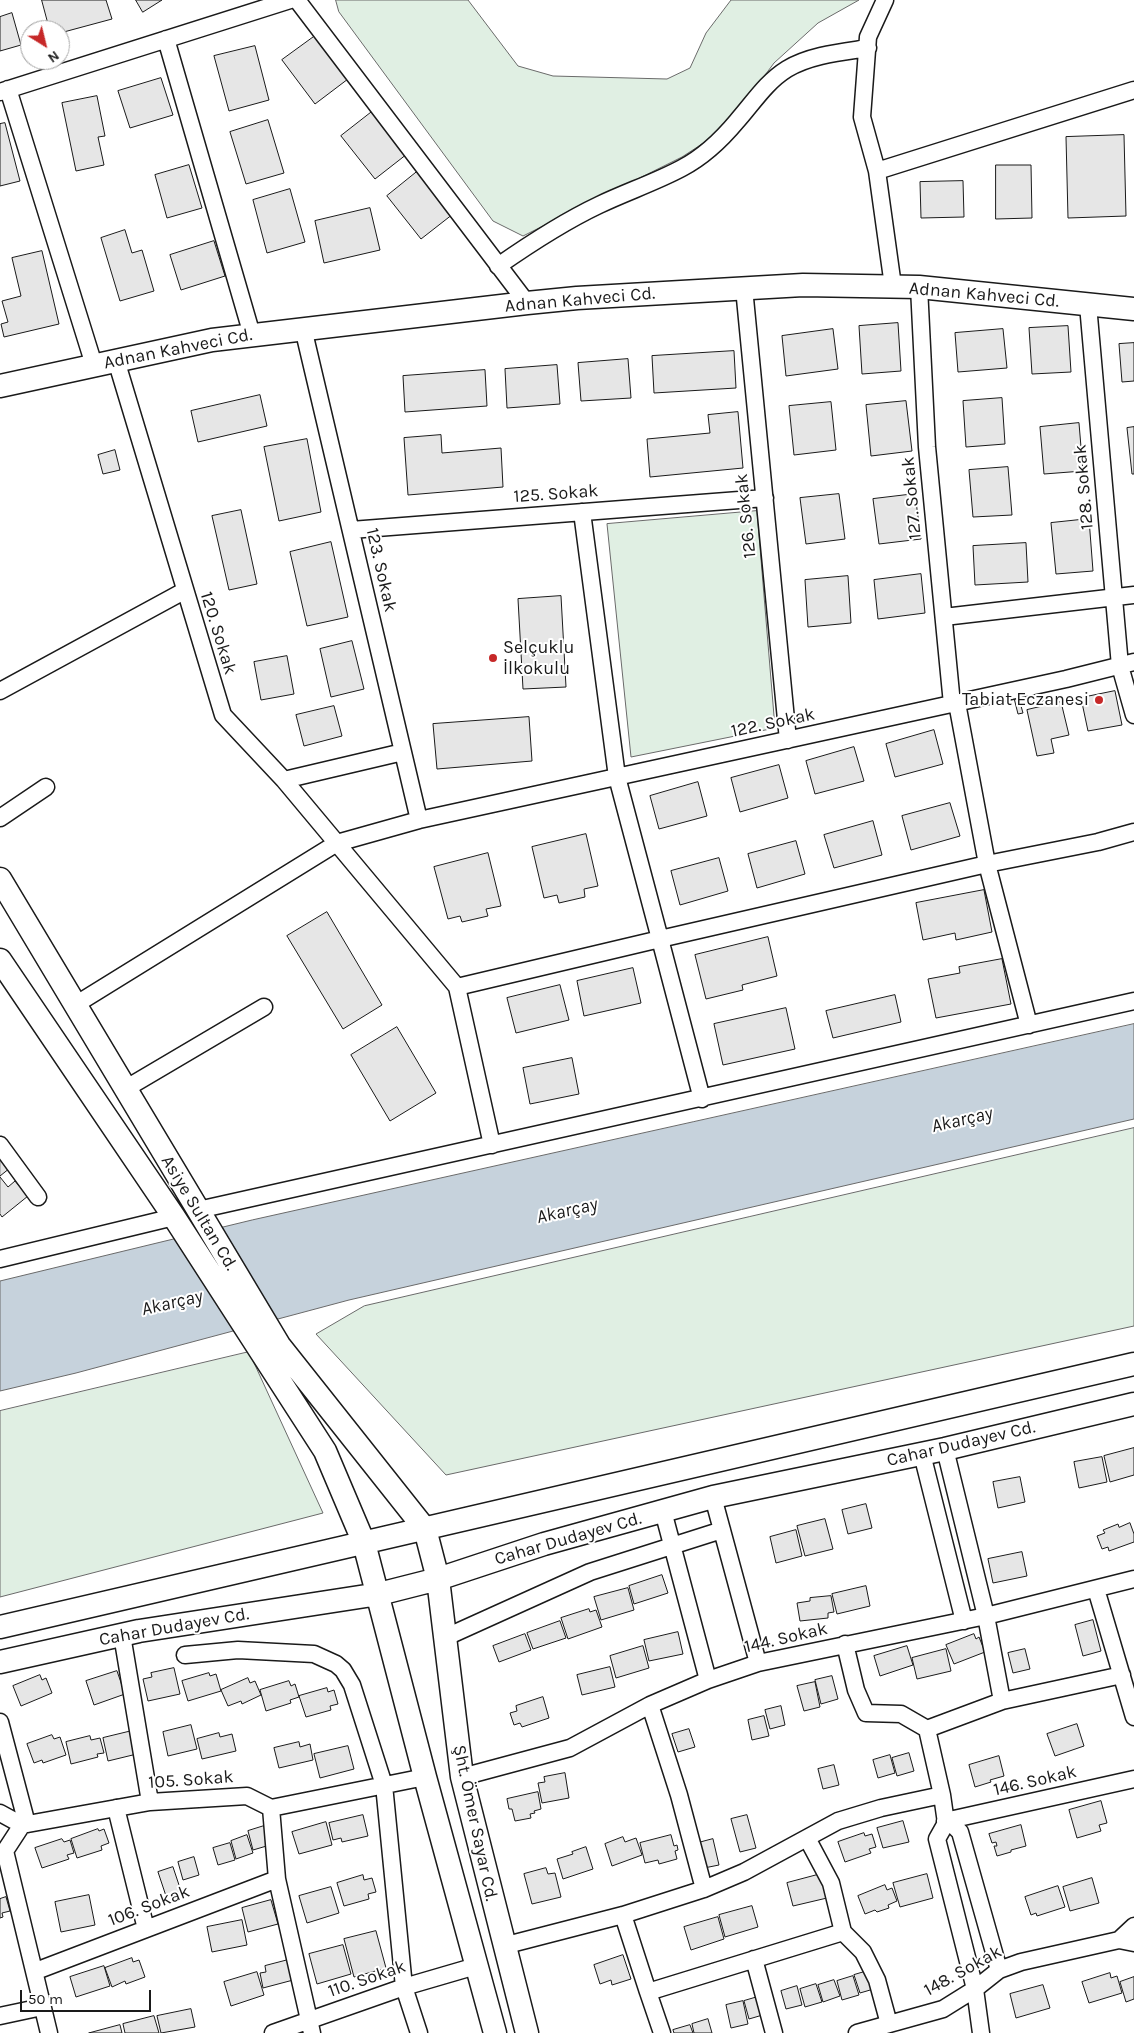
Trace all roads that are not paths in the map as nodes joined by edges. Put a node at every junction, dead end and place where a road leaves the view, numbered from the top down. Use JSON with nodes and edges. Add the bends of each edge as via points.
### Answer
{"nodes":[{"id":1,"x":290,"y":0,"type":"edge"},
{"id":2,"x":297,"y":0,"type":"edge"},
{"id":3,"x":885,"y":0,"type":"edge"},
{"id":4,"x":166,"y":39,"type":"junction"},
{"id":5,"x":868,"y":48,"type":"junction"},
{"id":6,"x":1134,"y":90,"type":"edge"},
{"id":7,"x":4,"y":91,"type":"edge"},
{"id":8,"x":877,"y":171,"type":"junction"},
{"id":9,"x":498,"y":266,"type":"junction"},
{"id":10,"x":893,"y":286,"type":"junction"},
{"id":11,"x":919,"y":287,"type":"junction"},
{"id":12,"x":744,"y":288,"type":"junction"},
{"id":13,"x":527,"y":303,"type":"junction"},
{"id":14,"x":1088,"y":305,"type":"junction"},
{"id":15,"x":1134,"y":310,"type":"edge"},
{"id":16,"x":303,"y":328,"type":"junction"},
{"id":17,"x":252,"y":335,"type":"junction"},
{"id":18,"x":116,"y":360,"type":"junction"},
{"id":19,"x":94,"y":365,"type":"junction"},
{"id":20,"x":31,"y":378,"type":"junction"},
{"id":21,"x":0,"y":386,"type":"edge"},
{"id":22,"x":0,"y":391,"type":"edge"},
{"id":23,"x":765,"y":498,"type":"junction"},
{"id":24,"x":582,"y":512,"type":"junction"},
{"id":25,"x":350,"y":530,"type":"junction"},
{"id":26,"x":184,"y":591,"type":"junction"},
{"id":27,"x":1134,"y":595,"type":"edge"},
{"id":28,"x":1114,"y":597,"type":"junction"},
{"id":29,"x":944,"y":616,"type":"junction"},
{"id":30,"x":1127,"y":664,"type":"edge"},
{"id":31,"x":0,"y":691,"type":"edge"},
{"id":32,"x":954,"y":704,"type":"junction"},
{"id":33,"x":1134,"y":715,"type":"edge"},
{"id":34,"x":788,"y":740,"type":"junction"},
{"id":35,"x":403,"y":752,"type":"junction"},
{"id":36,"x":617,"y":777,"type":"junction"},
{"id":37,"x":284,"y":780,"type":"junction"},
{"id":38,"x":46,"y":787,"type":"dead end"},
{"id":39,"x":0,"y":818,"type":"edge"},
{"id":40,"x":419,"y":820,"type":"junction"},
{"id":41,"x":1134,"y":832,"type":"edge"},
{"id":42,"x":337,"y":844,"type":"junction"},
{"id":43,"x":987,"y":864,"type":"junction"},
{"id":44,"x":0,"y":879,"type":"edge"},
{"id":45,"x":660,"y":939,"type":"junction"},
{"id":46,"x":0,"y":960,"type":"edge"},
{"id":47,"x":457,"y":987,"type":"junction"},
{"id":48,"x":1134,"y":1001,"type":"edge"},
{"id":49,"x":75,"y":1005,"type":"junction"},
{"id":50,"x":264,"y":1007,"type":"dead end"},
{"id":51,"x":1029,"y":1025,"type":"junction"},
{"id":52,"x":125,"y":1089,"type":"junction"},
{"id":53,"x":702,"y":1099,"type":"junction"},
{"id":54,"x":0,"y":1145,"type":"edge"},
{"id":55,"x":492,"y":1145,"type":"junction"},
{"id":56,"x":38,"y":1196,"type":"dead end"},
{"id":57,"x":203,"y":1218,"type":"junction"},
{"id":58,"x":179,"y":1225,"type":"junction"},
{"id":59,"x":0,"y":1259,"type":"edge"},
{"id":60,"x":270,"y":1349,"type":"junction"},
{"id":61,"x":1134,"y":1364,"type":"edge"},
{"id":62,"x":1134,"y":1404,"type":"edge"},
{"id":63,"x":945,"y":1449,"type":"junction"},
{"id":64,"x":922,"y":1454,"type":"junction"},
{"id":65,"x":713,"y":1497,"type":"junction"},
{"id":66,"x":663,"y":1511,"type":"junction"},
{"id":67,"x":425,"y":1529,"type":"junction"},
{"id":68,"x":722,"y":1530,"type":"junction"},
{"id":69,"x":364,"y":1543,"type":"junction"},
{"id":70,"x":672,"y":1544,"type":"junction"},
{"id":71,"x":438,"y":1579,"type":"junction"},
{"id":72,"x":1134,"y":1579,"type":"edge"},
{"id":73,"x":1096,"y":1589,"type":"junction"},
{"id":74,"x":379,"y":1594,"type":"junction"},
{"id":75,"x":986,"y":1616,"type":"junction"},
{"id":76,"x":964,"y":1621,"type":"junction"},
{"id":77,"x":0,"y":1626,"type":"edge"},
{"id":78,"x":122,"y":1635,"type":"junction"},
{"id":79,"x":444,"y":1638,"type":"junction"},
{"id":80,"x":845,"y":1644,"type":"junction"},
{"id":81,"x":185,"y":1655,"type":"dead end"},
{"id":82,"x":0,"y":1662,"type":"edge"},
{"id":83,"x":758,"y":1663,"type":"junction"},
{"id":84,"x":1122,"y":1675,"type":"junction"},
{"id":85,"x":708,"y":1680,"type":"junction"},
{"id":86,"x":1002,"y":1701,"type":"junction"},
{"id":87,"x":650,"y":1705,"type":"junction"},
{"id":88,"x":1134,"y":1717,"type":"edge"},
{"id":89,"x":0,"y":1722,"type":"edge"},
{"id":90,"x":927,"y":1728,"type":"junction"},
{"id":91,"x":425,"y":1777,"type":"junction"},
{"id":92,"x":462,"y":1778,"type":"junction"},
{"id":93,"x":1134,"y":1779,"type":"edge"},
{"id":94,"x":384,"y":1785,"type":"junction"},
{"id":95,"x":942,"y":1795,"type":"junction"},
{"id":96,"x":150,"y":1802,"type":"junction"},
{"id":97,"x":116,"y":1808,"type":"junction"},
{"id":98,"x":271,"y":1808,"type":"junction"},
{"id":99,"x":0,"y":1813,"type":"edge"},
{"id":100,"x":945,"y":1822,"type":"junction"},
{"id":101,"x":24,"y":1825,"type":"junction"},
{"id":102,"x":807,"y":1838,"type":"junction"},
{"id":103,"x":3,"y":1851,"type":"edge"},
{"id":104,"x":277,"y":1879,"type":"junction"},
{"id":105,"x":704,"y":1889,"type":"junction"},
{"id":106,"x":623,"y":1915,"type":"junction"},
{"id":107,"x":1134,"y":1926,"type":"edge"},
{"id":108,"x":146,"y":1929,"type":"junction"},
{"id":109,"x":843,"y":1932,"type":"junction"},
{"id":110,"x":1126,"y":1941,"type":"edge"},
{"id":111,"x":504,"y":1946,"type":"junction"},
{"id":112,"x":754,"y":1959,"type":"junction"},
{"id":113,"x":476,"y":1966,"type":"junction"},
{"id":114,"x":999,"y":1970,"type":"junction"},
{"id":115,"x":36,"y":1971,"type":"junction"},
{"id":116,"x":404,"y":1987,"type":"junction"},
{"id":117,"x":975,"y":1989,"type":"junction"},
{"id":118,"x":648,"y":1992,"type":"junction"},
{"id":119,"x":42,"y":2007,"type":"junction"},
{"id":120,"x":0,"y":2016,"type":"edge"},
{"id":121,"x":890,"y":2024,"type":"junction"},
{"id":122,"x":311,"y":2027,"type":"edge"},
{"id":123,"x":49,"y":2033,"type":"edge"},
{"id":124,"x":273,"y":2033,"type":"edge"},
{"id":125,"x":419,"y":2033,"type":"edge"},
{"id":126,"x":494,"y":2033,"type":"edge"},
{"id":127,"x":527,"y":2033,"type":"edge"},
{"id":128,"x":662,"y":2033,"type":"edge"},
{"id":129,"x":774,"y":2033,"type":"edge"},
{"id":130,"x":857,"y":2033,"type":"edge"},
{"id":131,"x":982,"y":2033,"type":"edge"}],
"edges":[{"from":1,"to":4,"type":"street"},
{"from":2,"to":9,"type":"street"},
{"from":3,"to":5,"type":"street","via":[[868,37]]},
{"from":4,"to":7,"type":"street"},
{"from":4,"to":17,"type":"street"},
{"from":5,"to":8,"type":"street","via":[[862,117]]},
{"from":5,"to":9,"type":"street","via":[[834,54],[787,69],[769,83],[723,136],[697,158],[553,229]]},
{"from":6,"to":8,"type":"street"},
{"from":7,"to":19,"type":"street"},
{"from":8,"to":10,"type":"street"},
{"from":9,"to":13,"type":"street"},
{"from":10,"to":11,"type":"main road","name":"Adnan Kahveci Cd."},
{"from":10,"to":12,"type":"main road","name":"Adnan Kahveci Cd.","via":[[803,284]]},
{"from":11,"to":14,"type":"main road","name":"Adnan Kahveci Cd."},
{"from":11,"to":29,"type":"street","name":"127. Sokak","via":[[927,448]]},
{"from":12,"to":13,"type":"main road","name":"Adnan Kahveci Cd."},
{"from":12,"to":23,"type":"street","name":"126. Sokak"},
{"from":13,"to":16,"type":"main road","name":"Adnan Kahveci Cd."},
{"from":14,"to":15,"type":"main road","name":"Adnan Kahveci Cd."},
{"from":14,"to":28,"type":"street","name":"128. Sokak"},
{"from":16,"to":17,"type":"main road","name":"Adnan Kahveci Cd."},
{"from":16,"to":25,"type":"street","name":"123. Sokak"},
{"from":17,"to":18,"type":"main road","name":"Adnan Kahveci Cd."},
{"from":18,"to":19,"type":"main road","name":"Adnan Kahveci Cd."},
{"from":18,"to":26,"type":"street","name":"120. Sokak"},
{"from":19,"to":20,"type":"main road","name":"Adnan Kahveci Cd."},
{"from":20,"to":21,"type":"main road","name":"Adnan Kahveci Cd."},
{"from":20,"to":22,"type":"main road","name":"Adnan Kahveci Cd."},
{"from":23,"to":24,"type":"street","name":"125. Sokak"},
{"from":23,"to":34,"type":"street","name":"126. Sokak"},
{"from":24,"to":25,"type":"street","name":"125. Sokak"},
{"from":24,"to":36,"type":"street"},
{"from":25,"to":35,"type":"street","name":"123. Sokak"},
{"from":26,"to":31,"type":"street"},
{"from":26,"to":37,"type":"street","name":"120. Sokak","via":[[222,715]]},
{"from":27,"to":28,"type":"street"},
{"from":28,"to":29,"type":"street"},
{"from":28,"to":30,"type":"street","name":"128. Sokak"},
{"from":29,"to":32,"type":"street","name":"127. Sokak"},
{"from":30,"to":32,"type":"street","name":"122. Sokak"},
{"from":30,"to":33,"type":"street","name":"128. Sokak"},
{"from":32,"to":34,"type":"street","name":"122. Sokak"},
{"from":32,"to":43,"type":"street","name":"127. Sokak"},
{"from":34,"to":36,"type":"street","name":"122. Sokak"},
{"from":35,"to":37,"type":"street"},
{"from":35,"to":40,"type":"street","name":"123. Sokak"},
{"from":36,"to":40,"type":"street","name":"122. Sokak"},
{"from":36,"to":45,"type":"street"},
{"from":37,"to":42,"type":"street","name":"120. Sokak"},
{"from":38,"to":39,"type":"street"},
{"from":40,"to":42,"type":"street","name":"122. Sokak"},
{"from":41,"to":43,"type":"street"},
{"from":42,"to":47,"type":"street","name":"120. Sokak"},
{"from":42,"to":49,"type":"street","name":"122. Sokak"},
{"from":43,"to":45,"type":"street"},
{"from":43,"to":51,"type":"street","name":"127. Sokak"},
{"from":44,"to":49,"type":"main road","name":"Asiye Sultan Cd."},
{"from":45,"to":47,"type":"street"},
{"from":45,"to":53,"type":"street"},
{"from":46,"to":58,"type":"main road","name":"Asiye Sultan Cd."},
{"from":47,"to":55,"type":"street"},
{"from":48,"to":51,"type":"street"},
{"from":49,"to":52,"type":"main road","name":"Asiye Sultan Cd."},
{"from":50,"to":52,"type":"street"},
{"from":51,"to":53,"type":"street"},
{"from":52,"to":57,"type":"main road","name":"Asiye Sultan Cd."},
{"from":53,"to":55,"type":"street"},
{"from":54,"to":56,"type":"street"},
{"from":55,"to":57,"type":"street"},
{"from":57,"to":60,"type":"main road","name":"Asiye Sultan Cd."},
{"from":58,"to":59,"type":"street"},
{"from":58,"to":60,"type":"main road","name":"Asiye Sultan Cd."},
{"from":60,"to":67,"type":"main road","name":"Asiye Sultan Cd."},
{"from":60,"to":69,"type":"main road","name":"Asiye Sultan Cd.","via":[[325,1451]]},
{"from":61,"to":67,"type":"main road","name":"Cahar Dudayev Cd."},
{"from":62,"to":63,"type":"main road","name":"Cahar Dudayev Cd."},
{"from":63,"to":64,"type":"main road","name":"Cahar Dudayev Cd."},
{"from":63,"to":75,"type":"street"},
{"from":64,"to":65,"type":"main road","name":"Cahar Dudayev Cd."},
{"from":64,"to":76,"type":"street"},
{"from":65,"to":66,"type":"main road","name":"Cahar Dudayev Cd."},
{"from":65,"to":68,"type":"street"},
{"from":66,"to":70,"type":"street"},
{"from":66,"to":71,"type":"main road","name":"Cahar Dudayev Cd.","via":[[544,1544]]},
{"from":67,"to":69,"type":"main road","name":"Cahar Dudayev Cd."},
{"from":67,"to":71,"type":"main road","name":"Şht. Ömer Sayar Cd."},
{"from":68,"to":70,"type":"street"},
{"from":68,"to":83,"type":"street"},
{"from":69,"to":74,"type":"main road","name":"Asiye Sultan Cd."},
{"from":69,"to":77,"type":"main road","name":"Cahar Dudayev Cd."},
{"from":70,"to":79,"type":"street","via":[[590,1572]]},
{"from":70,"to":85,"type":"street"},
{"from":71,"to":74,"type":"main road","name":"Cahar Dudayev Cd."},
{"from":71,"to":79,"type":"main road","name":"Şht. Ömer Sayar Cd."},
{"from":72,"to":73,"type":"street","name":"144. Sokak"},
{"from":73,"to":75,"type":"street","name":"144. Sokak"},
{"from":73,"to":84,"type":"street"},
{"from":74,"to":78,"type":"main road","name":"Cahar Dudayev Cd."},
{"from":74,"to":91,"type":"main road","name":"Şht. Ömer Sayar Cd."},
{"from":75,"to":76,"type":"street","name":"144. Sokak"},
{"from":75,"to":86,"type":"street"},
{"from":76,"to":80,"type":"street","name":"144. Sokak"},
{"from":78,"to":82,"type":"main road","name":"Cahar Dudayev Cd."},
{"from":78,"to":96,"type":"street"},
{"from":79,"to":92,"type":"main road","name":"Şht. Ömer Sayar Cd."},
{"from":80,"to":83,"type":"street","name":"144. Sokak"},
{"from":80,"to":90,"type":"street","via":[[856,1690],[866,1713],[902,1714]]},
{"from":81,"to":94,"type":"street","via":[[238,1650],[314,1654],[329,1660],[342,1670],[352,1685]]},
{"from":83,"to":85,"type":"street","name":"144. Sokak"},
{"from":84,"to":86,"type":"street"},
{"from":84,"to":88,"type":"street"},
{"from":85,"to":87,"type":"street","name":"144. Sokak"},
{"from":86,"to":90,"type":"street"},
{"from":87,"to":92,"type":"street","name":"144. Sokak","via":[[570,1748]]},
{"from":87,"to":105,"type":"street"},
{"from":89,"to":101,"type":"street"},
{"from":90,"to":95,"type":"street"},
{"from":91,"to":94,"type":"street"},
{"from":91,"to":113,"type":"main road","name":"Şht. Ömer Sayar Cd."},
{"from":92,"to":111,"type":"main road","name":"Şht. Ömer Sayar Cd."},
{"from":93,"to":100,"type":"street","name":"146. Sokak"},
{"from":94,"to":98,"type":"street"},
{"from":94,"to":116,"type":"street"},
{"from":95,"to":100,"type":"street"},
{"from":95,"to":102,"type":"street","via":[[838,1821]]},
{"from":96,"to":97,"type":"street","name":"105. Sokak"},
{"from":96,"to":98,"type":"street","name":"105. Sokak","via":[[247,1796]]},
{"from":97,"to":101,"type":"street","name":"105. Sokak"},
{"from":97,"to":108,"type":"street"},
{"from":98,"to":104,"type":"street"},
{"from":99,"to":101,"type":"street"},
{"from":100,"to":114,"type":"street","via":[[960,1832]]},
{"from":100,"to":117,"type":"street","via":[[937,1839]]},
{"from":101,"to":103,"type":"street"},
{"from":102,"to":105,"type":"street","via":[[744,1872]]},
{"from":102,"to":109,"type":"street","via":[[831,1883]]},
{"from":103,"to":115,"type":"street"},
{"from":104,"to":108,"type":"street","name":"106. Sokak"},
{"from":104,"to":122,"type":"street"},
{"from":105,"to":106,"type":"street"},
{"from":106,"to":111,"type":"street"},
{"from":106,"to":118,"type":"street"},
{"from":107,"to":110,"type":"street","name":"148. Sokak"},
{"from":108,"to":115,"type":"street","name":"106. Sokak"},
{"from":109,"to":112,"type":"street"},
{"from":109,"to":121,"type":"street","via":[[863,1952],[877,1980]]},
{"from":110,"to":114,"type":"street","name":"148. Sokak","via":[[1021,1962]]},
{"from":111,"to":127,"type":"main road","name":"Şht. Ömer Sayar Cd."},
{"from":112,"to":118,"type":"street"},
{"from":112,"to":129,"type":"street"},
{"from":113,"to":116,"type":"street","name":"110. Sokak"},
{"from":113,"to":126,"type":"main road","name":"Şht. Ömer Sayar Cd."},
{"from":114,"to":117,"type":"street","name":"148. Sokak"},
{"from":115,"to":119,"type":"street"},
{"from":116,"to":122,"type":"street","name":"110. Sokak"},
{"from":116,"to":125,"type":"street"},
{"from":117,"to":121,"type":"street","name":"148. Sokak","via":[[943,2009]]},
{"from":117,"to":131,"type":"street"},
{"from":118,"to":128,"type":"street"},
{"from":119,"to":120,"type":"street"},
{"from":119,"to":123,"type":"street"},
{"from":121,"to":130,"type":"street","name":"148. Sokak"},
{"from":122,"to":124,"type":"street","name":"110. Sokak"}]}
